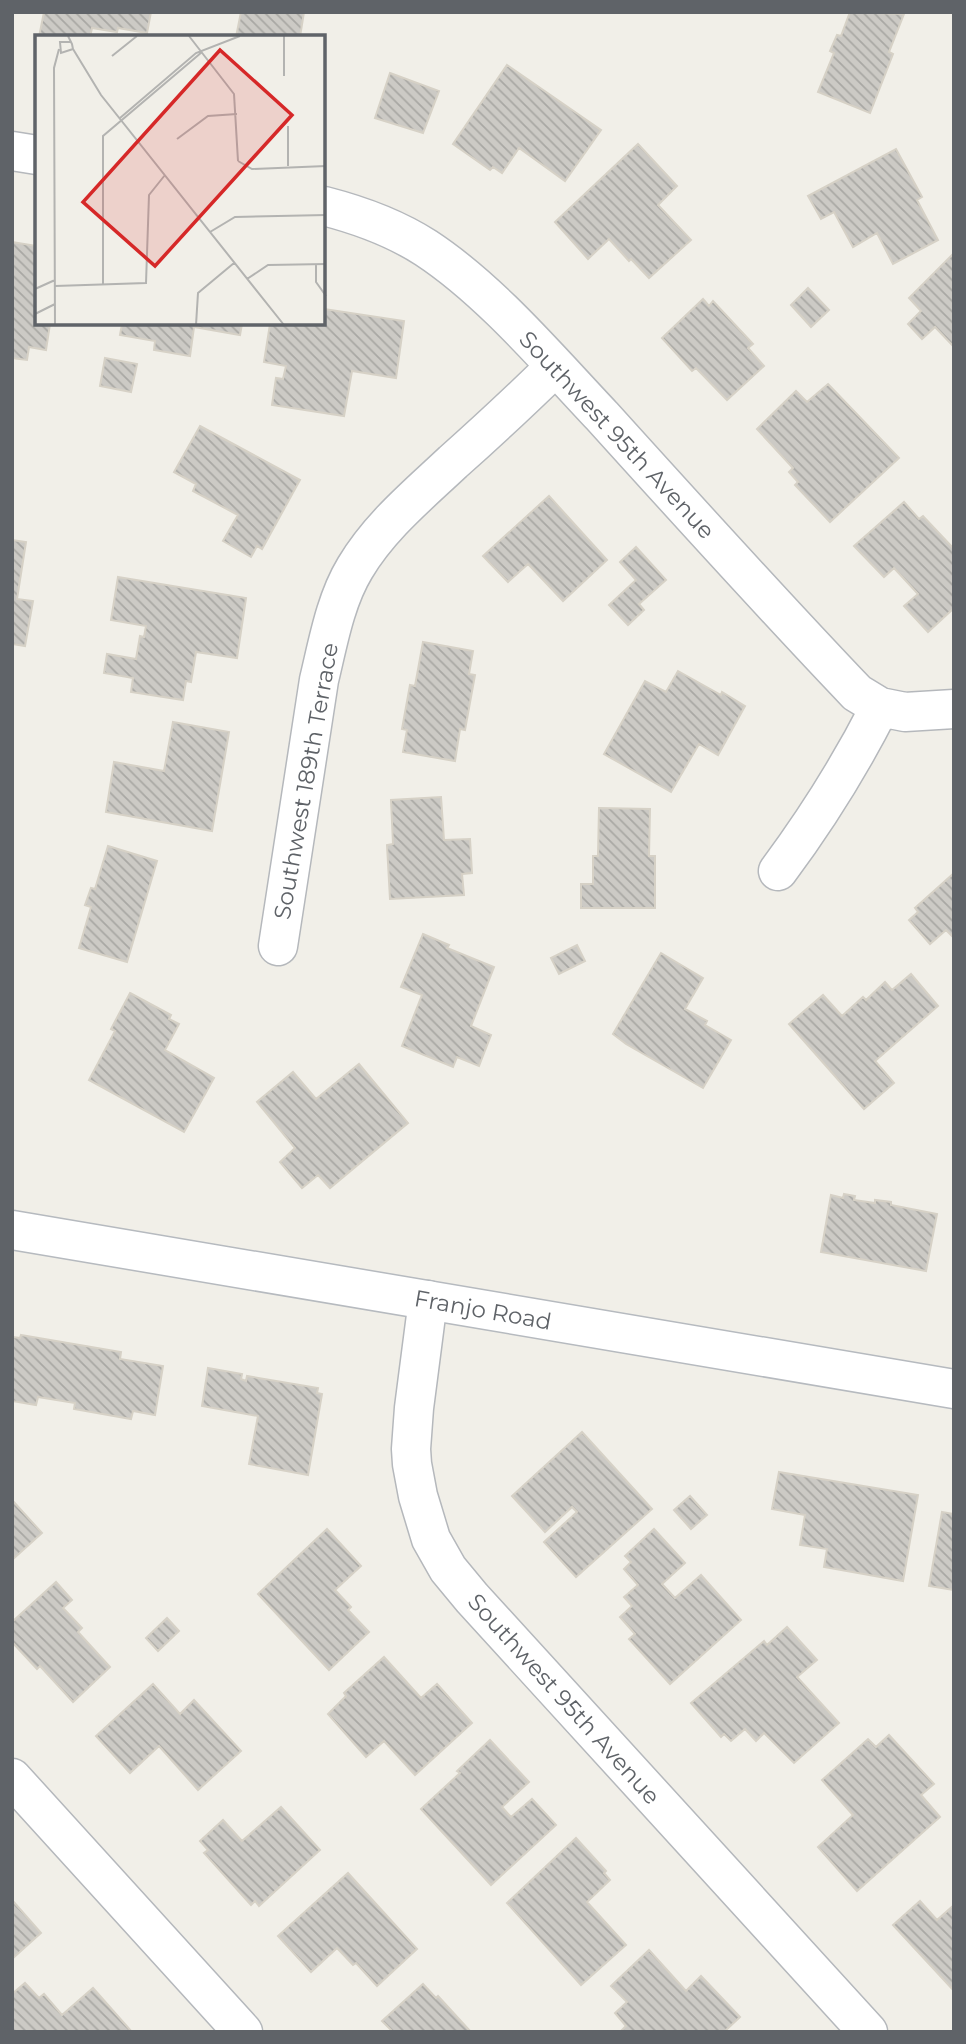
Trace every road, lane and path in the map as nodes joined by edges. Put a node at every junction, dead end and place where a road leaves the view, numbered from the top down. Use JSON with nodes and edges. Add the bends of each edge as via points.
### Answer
{"nodes":[{"id":1,"x":12,"y":151,"type":"edge"},
{"id":2,"x":35,"y":155,"type":"edge"},
{"id":3,"x":326,"y":207,"type":"edge"},
{"id":4,"x":555,"y":367,"type":"junction"},
{"id":5,"x":880,"y":707,"type":"junction"},
{"id":6,"x":954,"y":709,"type":"edge"},
{"id":7,"x":778,"y":871,"type":"dead end"},
{"id":8,"x":278,"y":946,"type":"dead end"},
{"id":9,"x":12,"y":1230,"type":"edge"},
{"id":10,"x":428,"y":1300,"type":"junction"},
{"id":11,"x":954,"y":1389,"type":"edge"},
{"id":12,"x":12,"y":1778,"type":"edge"},
{"id":13,"x":243,"y":2032,"type":"edge"},
{"id":14,"x":867,"y":2032,"type":"edge"}],
"edges":[{"from":1,"to":2,"type":"street"},
{"from":3,"to":4,"type":"street","name":"Southwest 95th Avenue","via":[[397,231],[425,247],[486,295]]},
{"from":4,"to":5,"type":"street","name":"Southwest 95th Avenue","via":[[807,640],[857,692]]},
{"from":4,"to":8,"type":"street","name":"Southwest 189th Terrace","via":[[401,510],[354,570],[340,602],[319,680]]},
{"from":5,"to":6,"type":"street","via":[[905,712]]},
{"from":5,"to":7,"type":"street","via":[[803,838]]},
{"from":9,"to":10,"type":"street","name":"Franjo Road"},
{"from":10,"to":11,"type":"street","name":"Franjo Road"},
{"from":10,"to":14,"type":"street","name":"Southwest 95th Avenue","via":[[411,1449],[418,1496],[440,1556],[472,1598]]},
{"from":12,"to":13,"type":"street"}]}
